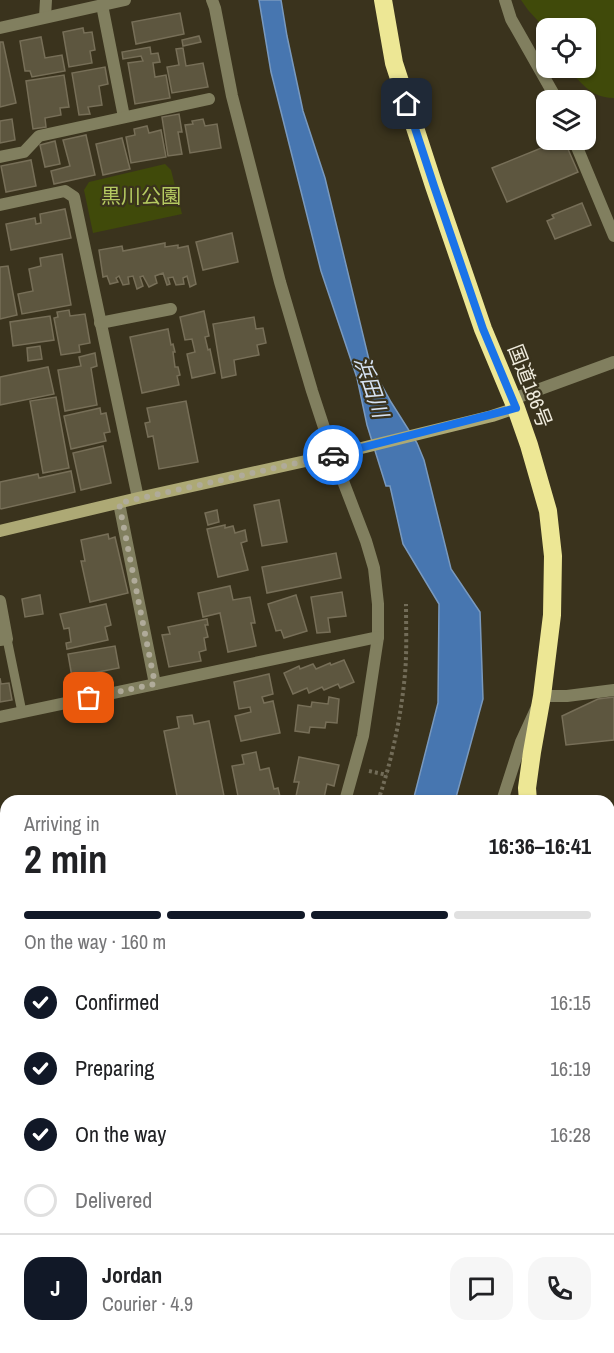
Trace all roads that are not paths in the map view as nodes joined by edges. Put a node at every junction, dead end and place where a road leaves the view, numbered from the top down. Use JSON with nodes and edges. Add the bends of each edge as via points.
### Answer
{"nodes":[{"id":1,"x":46,"y":0,"type":"edge"},
{"id":2,"x":125,"y":0,"type":"edge"},
{"id":3,"x":212,"y":0,"type":"edge"},
{"id":4,"x":383,"y":0,"type":"edge"},
{"id":5,"x":505,"y":0,"type":"edge"},
{"id":6,"x":102,"y":5,"type":"junction"},
{"id":7,"x":45,"y":17,"type":"junction"},
{"id":8,"x":0,"y":28,"type":"edge"},
{"id":9,"x":551,"y":90,"type":"edge"},
{"id":10,"x":209,"y":99,"type":"dead end"},
{"id":11,"x":124,"y":117,"type":"junction"},
{"id":12,"x":578,"y":150,"type":"edge"},
{"id":13,"x":0,"y":157,"type":"edge"},
{"id":14,"x":0,"y":205,"type":"edge"},
{"id":15,"x":614,"y":236,"type":"edge"},
{"id":16,"x":171,"y":309,"type":"dead end"},
{"id":17,"x":100,"y":323,"type":"junction"},
{"id":18,"x":614,"y":362,"type":"edge"},
{"id":19,"x":514,"y":404,"type":"junction"},
{"id":20,"x":337,"y":454,"type":"junction"},
{"id":21,"x":138,"y":498,"type":"junction"},
{"id":22,"x":119,"y":503,"type":"junction"},
{"id":23,"x":0,"y":531,"type":"edge"},
{"id":24,"x":0,"y":602,"type":"edge"},
{"id":25,"x":378,"y":637,"type":"junction"},
{"id":26,"x":4,"y":639,"type":"edge"},
{"id":27,"x":155,"y":684,"type":"junction"},
{"id":28,"x":614,"y":690,"type":"edge"},
{"id":29,"x":542,"y":696,"type":"junction"},
{"id":30,"x":22,"y":712,"type":"junction"},
{"id":31,"x":0,"y":717,"type":"edge"},
{"id":32,"x":347,"y":795,"type":"edge"},
{"id":33,"x":504,"y":795,"type":"edge"},
{"id":34,"x":528,"y":795,"type":"edge"}],
"edges":[{"from":1,"to":7,"type":"street"},
{"from":2,"to":6,"type":"street"},
{"from":3,"to":20,"type":"street","via":[[232,96],[280,282],[312,391]]},
{"from":4,"to":19,"type":"highway","name":"国道186号","via":[[394,63],[430,175],[483,329]]},
{"from":5,"to":9,"type":"street","via":[[511,19]]},
{"from":6,"to":7,"type":"street"},
{"from":6,"to":11,"type":"street"},
{"from":7,"to":8,"type":"street"},
{"from":10,"to":11,"type":"street"},
{"from":11,"to":13,"type":"street","via":[[39,136],[24,152]]},
{"from":12,"to":15,"type":"street"},
{"from":14,"to":17,"type":"street","via":[[65,191],[74,197]]},
{"from":16,"to":17,"type":"street"},
{"from":17,"to":21,"type":"street"},
{"from":18,"to":19,"type":"street"},
{"from":19,"to":20,"type":"street","via":[[492,416]]},
{"from":19,"to":29,"type":"highway","name":"国道186号","via":[[548,510],[553,556],[552,615]]},
{"from":20,"to":21,"type":"street"},
{"from":20,"to":25,"type":"street","via":[[374,568]]},
{"from":21,"to":22,"type":"street"},
{"from":22,"to":23,"type":"street"},
{"from":22,"to":27,"type":"street"},
{"from":24,"to":26,"type":"street"},
{"from":25,"to":27,"type":"street"},
{"from":25,"to":32,"type":"street","via":[[363,736]]},
{"from":26,"to":30,"type":"lane"},
{"from":27,"to":30,"type":"street"},
{"from":28,"to":29,"type":"street"},
{"from":29,"to":33,"type":"street","via":[[521,742]]},
{"from":29,"to":34,"type":"highway","name":"国道186号"},
{"from":30,"to":31,"type":"street"}]}
